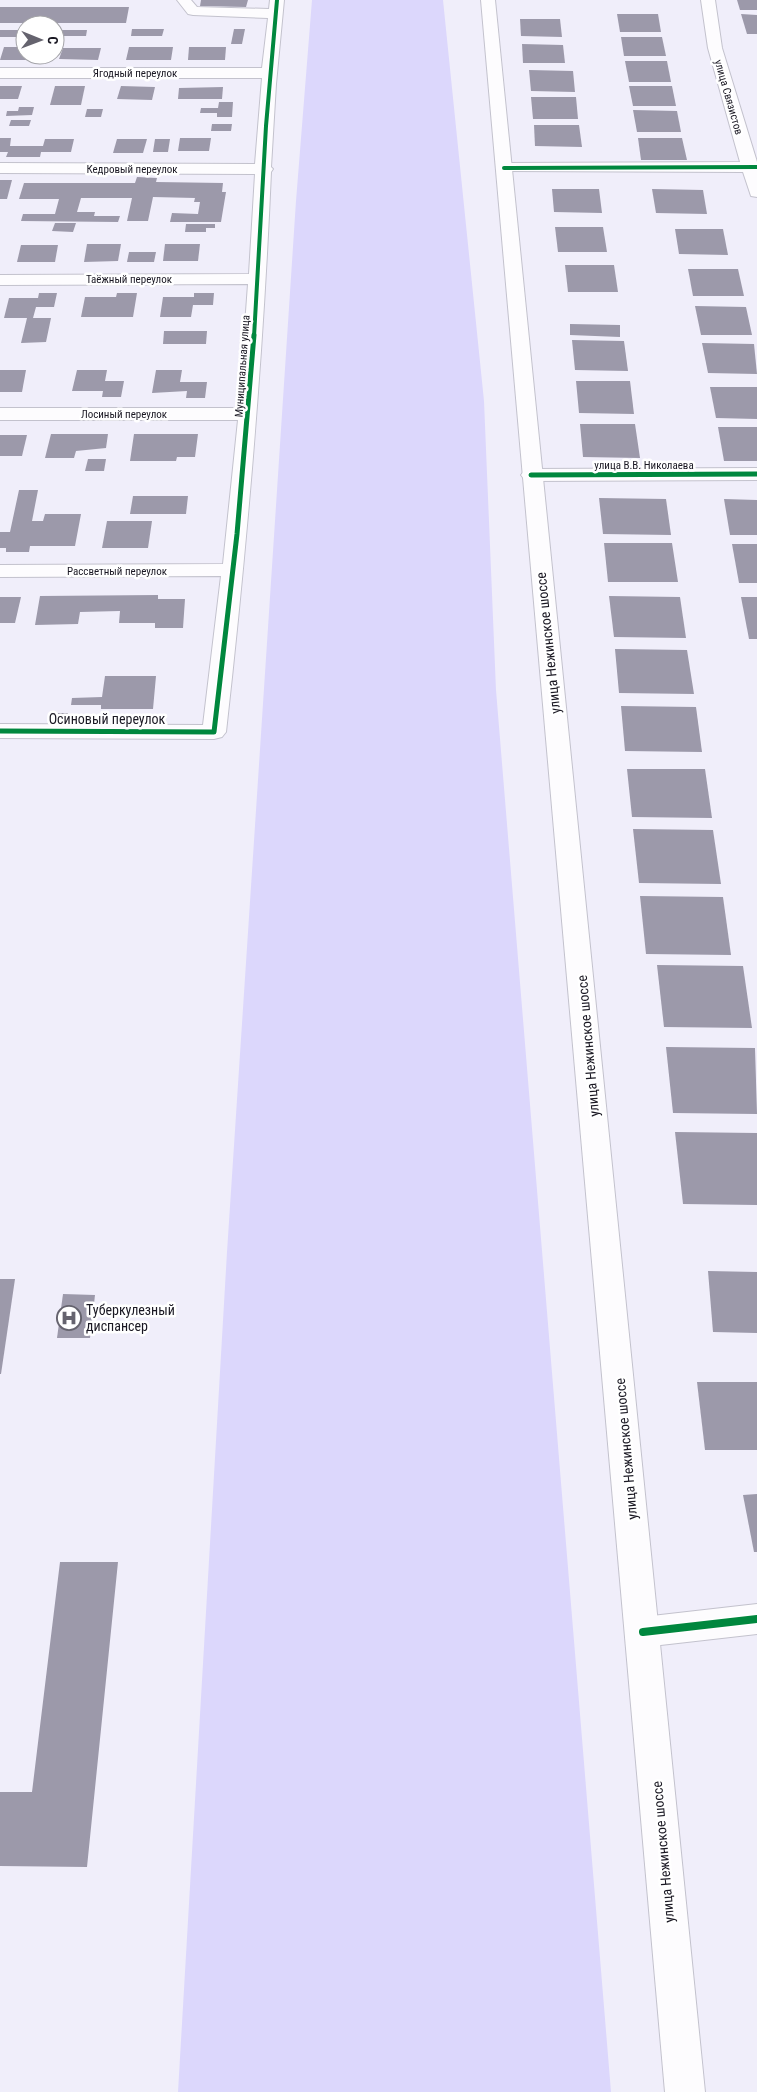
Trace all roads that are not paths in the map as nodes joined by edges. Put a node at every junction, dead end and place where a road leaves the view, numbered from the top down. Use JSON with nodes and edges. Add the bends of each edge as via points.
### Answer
{"nodes":[{"id":1,"x":184,"y":0,"type":"edge"},
{"id":2,"x":488,"y":0,"type":"edge"},
{"id":3,"x":708,"y":0,"type":"edge"},
{"id":4,"x":276,"y":7,"type":"edge"},
{"id":5,"x":0,"y":73,"type":"edge"},
{"id":6,"x":270,"y":73,"type":"junction"},
{"id":7,"x":753,"y":167,"type":"edge"},
{"id":8,"x":0,"y":168,"type":"edge"},
{"id":9,"x":504,"y":168,"type":"junction"},
{"id":10,"x":264,"y":169,"type":"junction"},
{"id":11,"x":757,"y":192,"type":"edge"},
{"id":12,"x":258,"y":279,"type":"junction"},
{"id":13,"x":0,"y":280,"type":"edge"},
{"id":14,"x":0,"y":414,"type":"edge"},
{"id":15,"x":249,"y":414,"type":"junction"},
{"id":16,"x":757,"y":474,"type":"edge"},
{"id":17,"x":531,"y":475,"type":"junction"},
{"id":18,"x":234,"y":570,"type":"junction"},
{"id":19,"x":0,"y":571,"type":"edge"},
{"id":20,"x":0,"y":731,"type":"edge"},
{"id":21,"x":214,"y":732,"type":"joint"},
{"id":22,"x":757,"y":1619,"type":"edge"},
{"id":23,"x":643,"y":1632,"type":"junction"},
{"id":24,"x":686,"y":2092,"type":"edge"}],
"edges":[{"from":1,"to":4,"type":"street","via":[[193,11]]},
{"from":2,"to":9,"type":"street","name":"улица Нежинское шоссе"},
{"from":3,"to":7,"type":"street","name":"улица Связистов","via":[[715,48]]},
{"from":4,"to":6,"type":"street","name":"Муниципальная улица"},
{"from":5,"to":6,"type":"street","name":"Ягодный переулок"},
{"from":6,"to":10,"type":"street","name":"Муниципальная улица"},
{"from":7,"to":9,"type":"street"},
{"from":7,"to":11,"type":"street","name":"улица Связистов"},
{"from":8,"to":10,"type":"street","name":"Кедровый переулок"},
{"from":9,"to":17,"type":"street","name":"улица Нежинское шоссе"},
{"from":10,"to":12,"type":"street","name":"Муниципальная улица"},
{"from":12,"to":13,"type":"street","name":"Таёжный переулок"},
{"from":12,"to":15,"type":"street","name":"Муниципальная улица"},
{"from":14,"to":15,"type":"street","name":"Лосиный переулок"},
{"from":15,"to":18,"type":"street","name":"Муниципальная улица"},
{"from":16,"to":17,"type":"street","name":"улица В.В. Николаева"},
{"from":17,"to":23,"type":"street","name":"улица Нежинское шоссе"},
{"from":18,"to":19,"type":"street","name":"Рассветный переулок"},
{"from":18,"to":21,"type":"street","name":"Муниципальная улица"},
{"from":20,"to":21,"type":"street","name":"Осиновый переулок"},
{"from":22,"to":23,"type":"street"},
{"from":23,"to":24,"type":"street","name":"улица Нежинское шоссе"}]}
